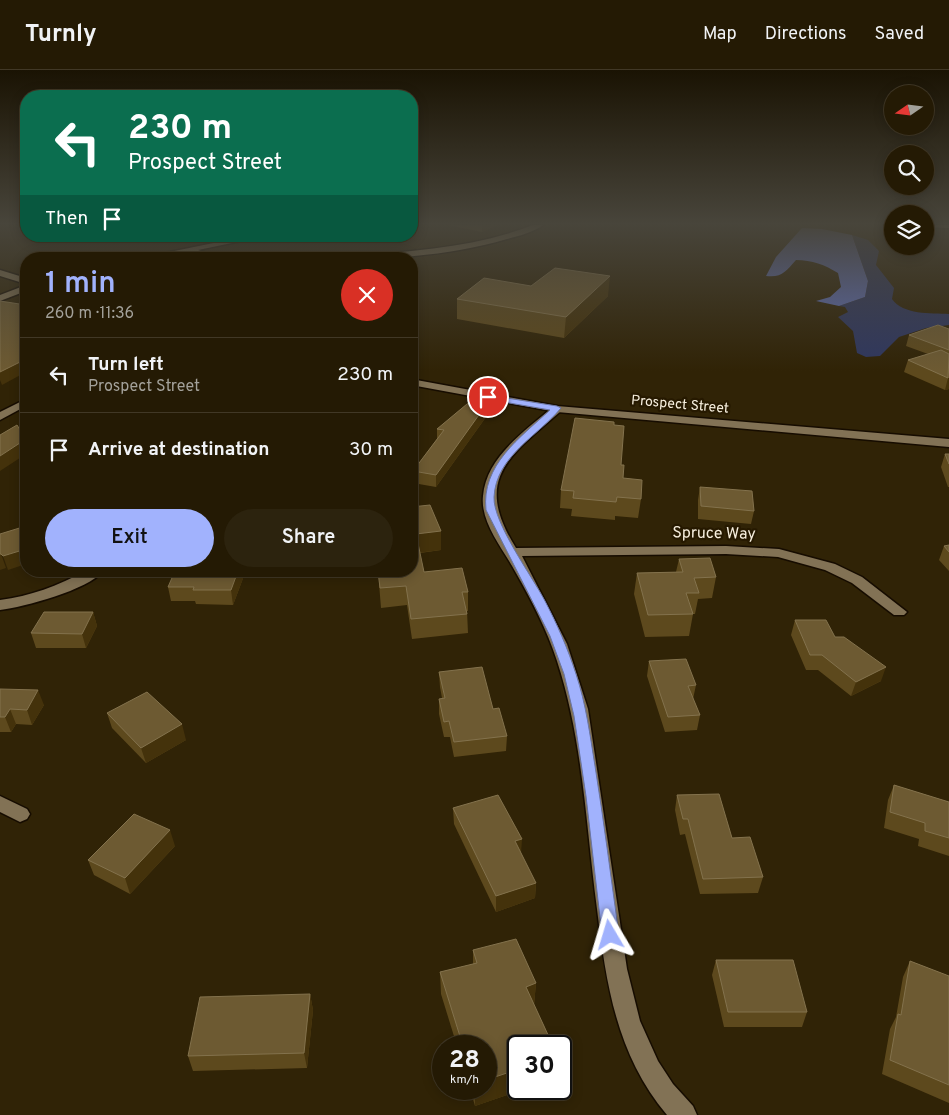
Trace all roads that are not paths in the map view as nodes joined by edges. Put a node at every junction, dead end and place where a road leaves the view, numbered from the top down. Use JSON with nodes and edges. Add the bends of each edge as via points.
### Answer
{"nodes":[{"id":1,"x":2,"y":274,"type":"edge"},
{"id":2,"x":20,"y":279,"type":"edge"},
{"id":3,"x":20,"y":290,"type":"edge"},
{"id":4,"x":0,"y":298,"type":"edge"},
{"id":5,"x":418,"y":383,"type":"edge"},
{"id":6,"x":20,"y":405,"type":"edge"},
{"id":7,"x":557,"y":408,"type":"junction"},
{"id":8,"x":0,"y":417,"type":"edge"},
{"id":9,"x":949,"y":443,"type":"edge"},
{"id":10,"x":513,"y":552,"type":"junction"},
{"id":11,"x":86,"y":577,"type":"edge"},
{"id":12,"x":0,"y":606,"type":"edge"},
{"id":13,"x":899,"y":612,"type":"dead end"},
{"id":14,"x":0,"y":803,"type":"edge"},
{"id":15,"x":20,"y":814,"type":"dead end"},
{"id":16,"x":684,"y":1115,"type":"edge"}],
"edges":[{"from":1,"to":2,"type":"street"},
{"from":3,"to":4,"type":"street"},
{"from":5,"to":7,"type":"street","name":"Prospect Street"},
{"from":6,"to":8,"type":"street"},
{"from":7,"to":9,"type":"street","name":"Prospect Street"},
{"from":7,"to":10,"type":"street","via":[[512,450],[492,483],[491,510]]},
{"from":10,"to":13,"type":"street","name":"Spruce Way","via":[[726,550],[779,553],[830,567],[857,580]]},
{"from":10,"to":16,"type":"street","via":[[556,636],[570,674],[580,716],[615,968],[627,1021],[652,1075],[665,1096]]},
{"from":11,"to":12,"type":"street","via":[[42,596]]},
{"from":14,"to":15,"type":"street"}]}
